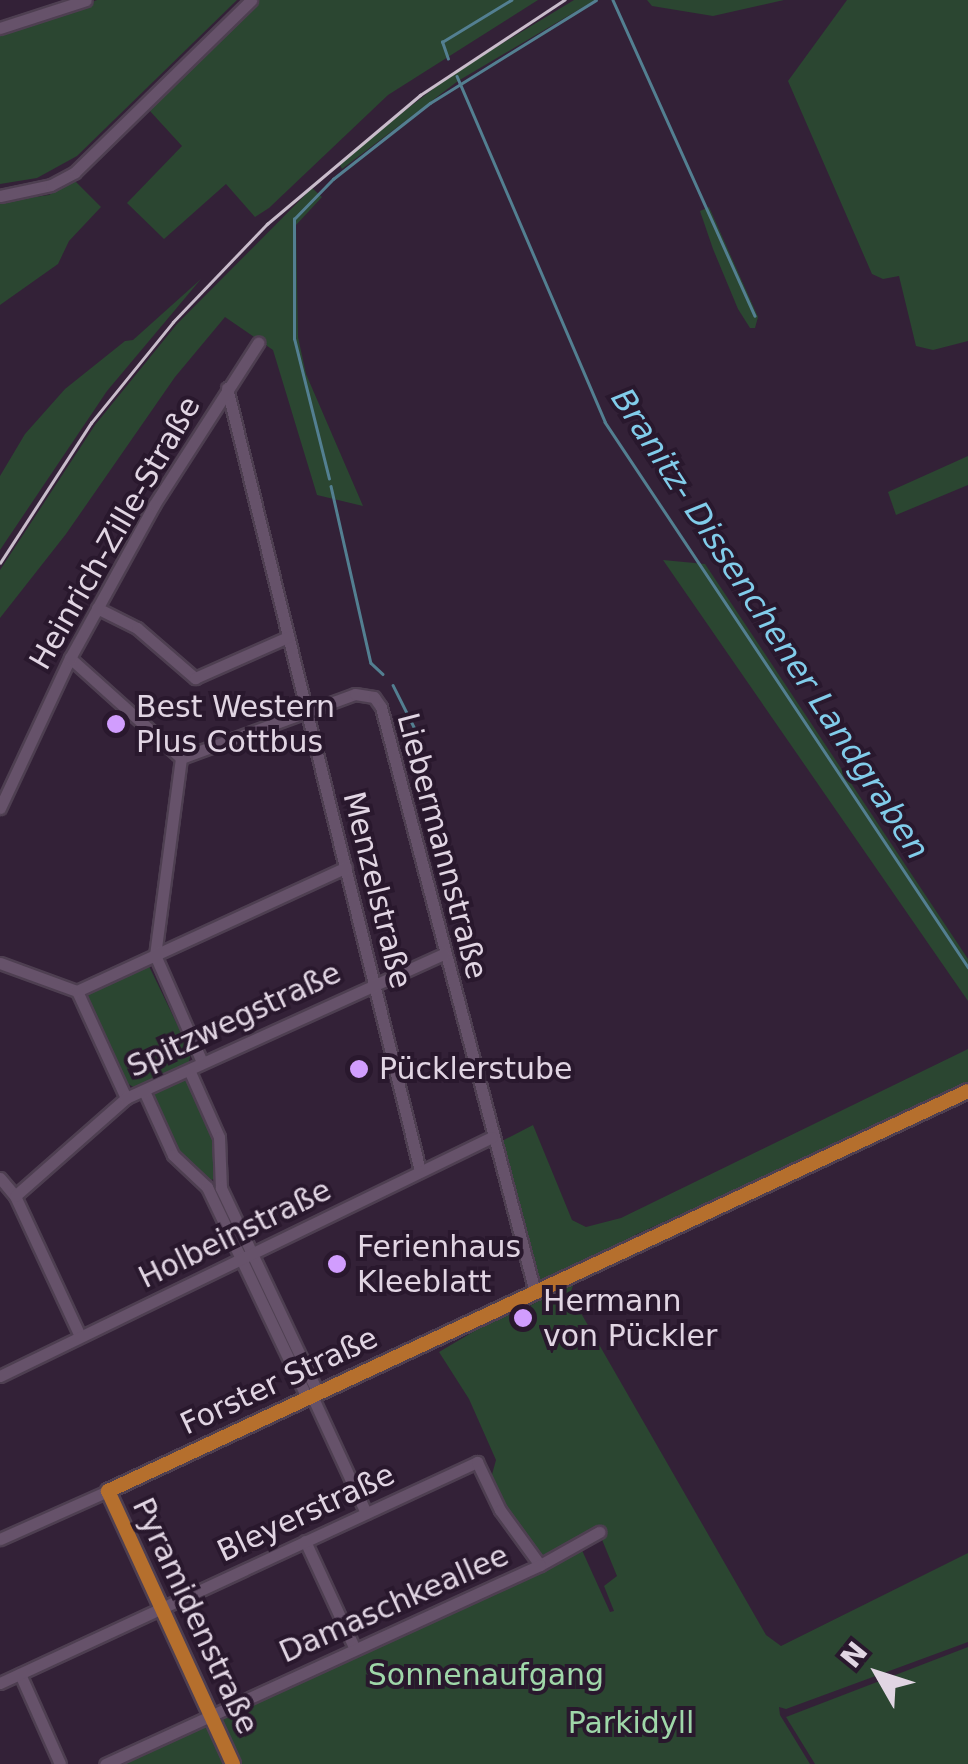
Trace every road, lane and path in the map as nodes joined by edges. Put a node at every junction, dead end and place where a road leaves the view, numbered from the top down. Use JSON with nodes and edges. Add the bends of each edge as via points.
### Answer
{"nodes":[{"id":1,"x":86,"y":0,"type":"edge"},
{"id":2,"x":251,"y":0,"type":"edge"},
{"id":3,"x":0,"y":28,"type":"edge"},
{"id":4,"x":0,"y":196,"type":"edge"},
{"id":5,"x":258,"y":343,"type":"dead end"},
{"id":6,"x":227,"y":388,"type":"junction"},
{"id":7,"x":97,"y":608,"type":"junction"},
{"id":8,"x":288,"y":637,"type":"junction"},
{"id":9,"x":70,"y":658,"type":"junction"},
{"id":10,"x":306,"y":710,"type":"junction"},
{"id":11,"x":181,"y":758,"type":"junction"},
{"id":12,"x":0,"y":808,"type":"edge"},
{"id":13,"x":346,"y":867,"type":"junction"},
{"id":14,"x":444,"y":954,"type":"junction"},
{"id":15,"x":155,"y":956,"type":"junction"},
{"id":16,"x":0,"y":963,"type":"edge"},
{"id":17,"x":375,"y":983,"type":"junction"},
{"id":18,"x":77,"y":991,"type":"junction"},
{"id":19,"x":202,"y":1062,"type":"junction"},
{"id":20,"x":190,"y":1072,"type":"junction"},
{"id":21,"x":144,"y":1091,"type":"junction"},
{"id":22,"x":968,"y":1091,"type":"edge"},
{"id":23,"x":126,"y":1098,"type":"junction"},
{"id":24,"x":492,"y":1137,"type":"junction"},
{"id":25,"x":420,"y":1171,"type":"junction"},
{"id":26,"x":0,"y":1178,"type":"edge"},
{"id":27,"x":15,"y":1196,"type":"junction"},
{"id":28,"x":248,"y":1256,"type":"junction"},
{"id":29,"x":535,"y":1292,"type":"junction"},
{"id":30,"x":80,"y":1336,"type":"junction"},
{"id":31,"x":0,"y":1376,"type":"edge"},
{"id":32,"x":312,"y":1395,"type":"junction"},
{"id":33,"x":472,"y":1464,"type":"joint"},
{"id":34,"x":108,"y":1491,"type":"junction"},
{"id":35,"x":366,"y":1513,"type":"junction"},
{"id":36,"x":599,"y":1532,"type":"dead end"},
{"id":37,"x":0,"y":1539,"type":"edge"},
{"id":38,"x":305,"y":1541,"type":"junction"},
{"id":39,"x":540,"y":1565,"type":"junction"},
{"id":40,"x":162,"y":1608,"type":"junction"},
{"id":41,"x":355,"y":1649,"type":"junction"},
{"id":42,"x":20,"y":1674,"type":"junction"},
{"id":43,"x":0,"y":1684,"type":"edge"},
{"id":44,"x":210,"y":1714,"type":"junction"},
{"id":45,"x":60,"y":1764,"type":"edge"},
{"id":46,"x":105,"y":1764,"type":"edge"},
{"id":47,"x":233,"y":1764,"type":"edge"}],
"edges":[{"from":1,"to":3,"type":"street"},
{"from":2,"to":4,"type":"street","via":[[75,172],[51,185]]},
{"from":5,"to":6,"type":"street","name":"Heinrich-Zille-Straße"},
{"from":6,"to":7,"type":"street","name":"Heinrich-Zille-Straße"},
{"from":6,"to":8,"type":"street","name":"Menzelstraße"},
{"from":7,"to":8,"type":"street","via":[[137,628],[195,678]]},
{"from":7,"to":9,"type":"street","name":"Heinrich-Zille-Straße"},
{"from":8,"to":10,"type":"street","name":"Menzelstraße"},
{"from":9,"to":11,"type":"street"},
{"from":9,"to":12,"type":"street","name":"Heinrich-Zille-Straße"},
{"from":10,"to":11,"type":"street","name":"Liebermannstraße"},
{"from":10,"to":13,"type":"street","name":"Menzelstraße"},
{"from":10,"to":14,"type":"street","name":"Liebermannstraße","via":[[362,693],[381,708]]},
{"from":11,"to":15,"type":"street"},
{"from":13,"to":15,"type":"street"},
{"from":13,"to":17,"type":"street","name":"Menzelstraße"},
{"from":14,"to":17,"type":"street","name":"Spitzwegstraße"},
{"from":14,"to":24,"type":"street","name":"Liebermannstraße"},
{"from":15,"to":18,"type":"street"},
{"from":15,"to":19,"type":"street"},
{"from":16,"to":18,"type":"street"},
{"from":17,"to":19,"type":"street","name":"Spitzwegstraße"},
{"from":17,"to":25,"type":"street","name":"Menzelstraße"},
{"from":18,"to":23,"type":"street"},
{"from":19,"to":20,"type":"street","name":"Spitzwegstraße"},
{"from":20,"to":21,"type":"street","name":"Spitzwegstraße"},
{"from":20,"to":28,"type":"street","via":[[219,1137],[222,1188]]},
{"from":21,"to":23,"type":"street","name":"Spitzwegstraße"},
{"from":21,"to":28,"type":"street","via":[[174,1155],[208,1186]]},
{"from":22,"to":29,"type":"main road","name":"Forster Straße"},
{"from":23,"to":27,"type":"street","name":"Spitzwegstraße"},
{"from":24,"to":25,"type":"street","name":"Holbeinstraße"},
{"from":24,"to":29,"type":"street","name":"Liebermannstraße"},
{"from":25,"to":28,"type":"street","name":"Holbeinstraße"},
{"from":26,"to":27,"type":"street"},
{"from":27,"to":30,"type":"street"},
{"from":28,"to":30,"type":"street","name":"Holbeinstraße"},
{"from":28,"to":32,"type":"street"},
{"from":29,"to":32,"type":"main road","name":"Forster Straße"},
{"from":30,"to":31,"type":"street","name":"Holbeinstraße"},
{"from":32,"to":34,"type":"main road","name":"Forster Straße"},
{"from":32,"to":35,"type":"street"},
{"from":33,"to":35,"type":"street","name":"Bleyerstraße"},
{"from":33,"to":39,"type":"street","name":"Damaschkeallee"},
{"from":34,"to":37,"type":"street","name":"Forster Straße"},
{"from":34,"to":40,"type":"main road","name":"Pyramidenstraße"},
{"from":35,"to":38,"type":"street","name":"Bleyerstraße"},
{"from":36,"to":39,"type":"street","name":"Damaschkeallee"},
{"from":38,"to":40,"type":"street","name":"Bleyerstraße"},
{"from":38,"to":41,"type":"street"},
{"from":39,"to":41,"type":"street","name":"Damaschkeallee"},
{"from":40,"to":42,"type":"street","name":"Bleyerstraße"},
{"from":40,"to":44,"type":"main road","name":"Pyramidenstraße"},
{"from":41,"to":44,"type":"street","name":"Damaschkeallee"},
{"from":42,"to":43,"type":"street","name":"Bleyerstraße"},
{"from":42,"to":45,"type":"street"},
{"from":44,"to":46,"type":"street","name":"Damaschkeallee"},
{"from":44,"to":47,"type":"main road","name":"Pyramidenstraße"}]}
